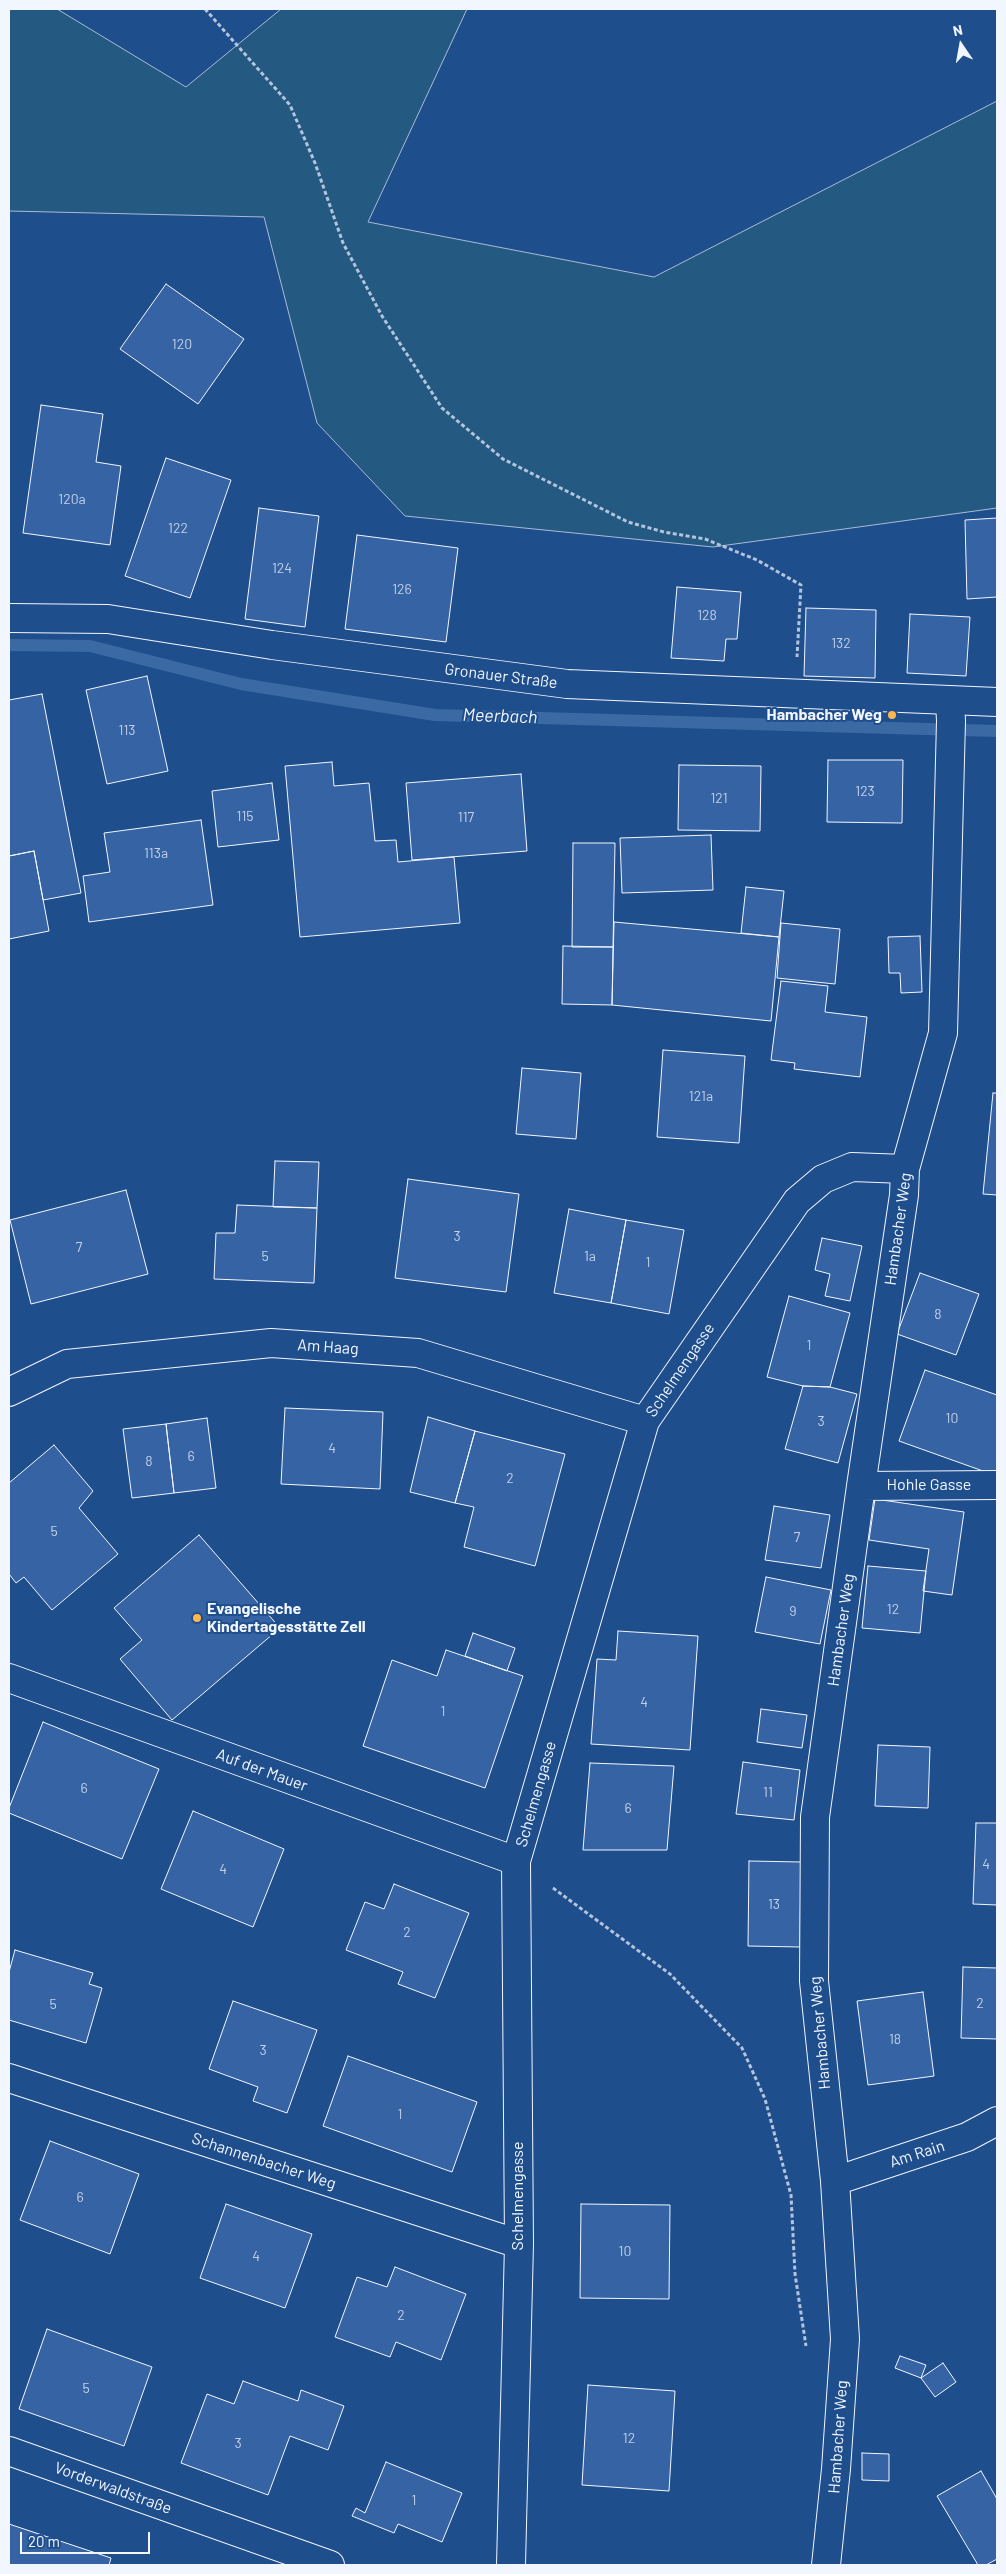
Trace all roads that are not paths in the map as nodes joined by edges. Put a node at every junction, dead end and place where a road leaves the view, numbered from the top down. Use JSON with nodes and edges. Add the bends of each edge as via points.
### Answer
{"nodes":[{"id":1,"x":9,"y":618,"type":"edge"},
{"id":2,"x":997,"y":702,"type":"edge"},
{"id":3,"x":950,"y":711,"type":"junction"},
{"id":4,"x":906,"y":1169,"type":"junction"},
{"id":5,"x":9,"y":1392,"type":"edge"},
{"id":6,"x":645,"y":1421,"type":"junction"},
{"id":7,"x":997,"y":1485,"type":"edge"},
{"id":8,"x":860,"y":1486,"type":"junction"},
{"id":9,"x":9,"y":1678,"type":"edge"},
{"id":10,"x":516,"y":1861,"type":"junction"},
{"id":11,"x":9,"y":2078,"type":"edge"},
{"id":12,"x":997,"y":2121,"type":"edge"},
{"id":13,"x":835,"y":2181,"type":"junction"},
{"id":14,"x":519,"y":2244,"type":"junction"},
{"id":15,"x":9,"y":2451,"type":"edge"},
{"id":16,"x":330,"y":2565,"type":"edge"},
{"id":17,"x":511,"y":2565,"type":"edge"},
{"id":18,"x":826,"y":2565,"type":"edge"}],
"edges":[{"from":1,"to":3,"type":"street","name":"Gronauer Straße","via":[[108,619],[272,646],[567,684],[796,692]]},
{"from":2,"to":3,"type":"street","name":"Gronauer Straße"},
{"from":3,"to":4,"type":"street","name":"Hambacher Weg","via":[[943,1033]]},
{"from":4,"to":6,"type":"street","name":"Schelmengasse","via":[[852,1168],[823,1180],[797,1201]]},
{"from":4,"to":8,"type":"street","name":"Hambacher Weg"},
{"from":5,"to":6,"type":"street","name":"Am Haag","via":[[67,1364],[271,1343],[418,1353]]},
{"from":6,"to":10,"type":"street","name":"Schelmengasse"},
{"from":7,"to":8,"type":"street","name":"Hohle Gasse"},
{"from":8,"to":13,"type":"street","name":"Hambacher Weg","via":[[815,1817],[814,1981]]},
{"from":9,"to":10,"type":"street","name":"Auf der Mauer"},
{"from":10,"to":14,"type":"street","name":"Schelmengasse"},
{"from":11,"to":14,"type":"street","name":"Schannenbacher Weg"},
{"from":12,"to":13,"type":"street","name":"Am Rain","via":[[967,2138]]},
{"from":13,"to":18,"type":"street","name":"Hambacher Weg","via":[[845,2338]]},
{"from":14,"to":17,"type":"street","name":"Schelmengasse"},
{"from":15,"to":16,"type":"street","name":"Vorderwaldstraße"}]}
